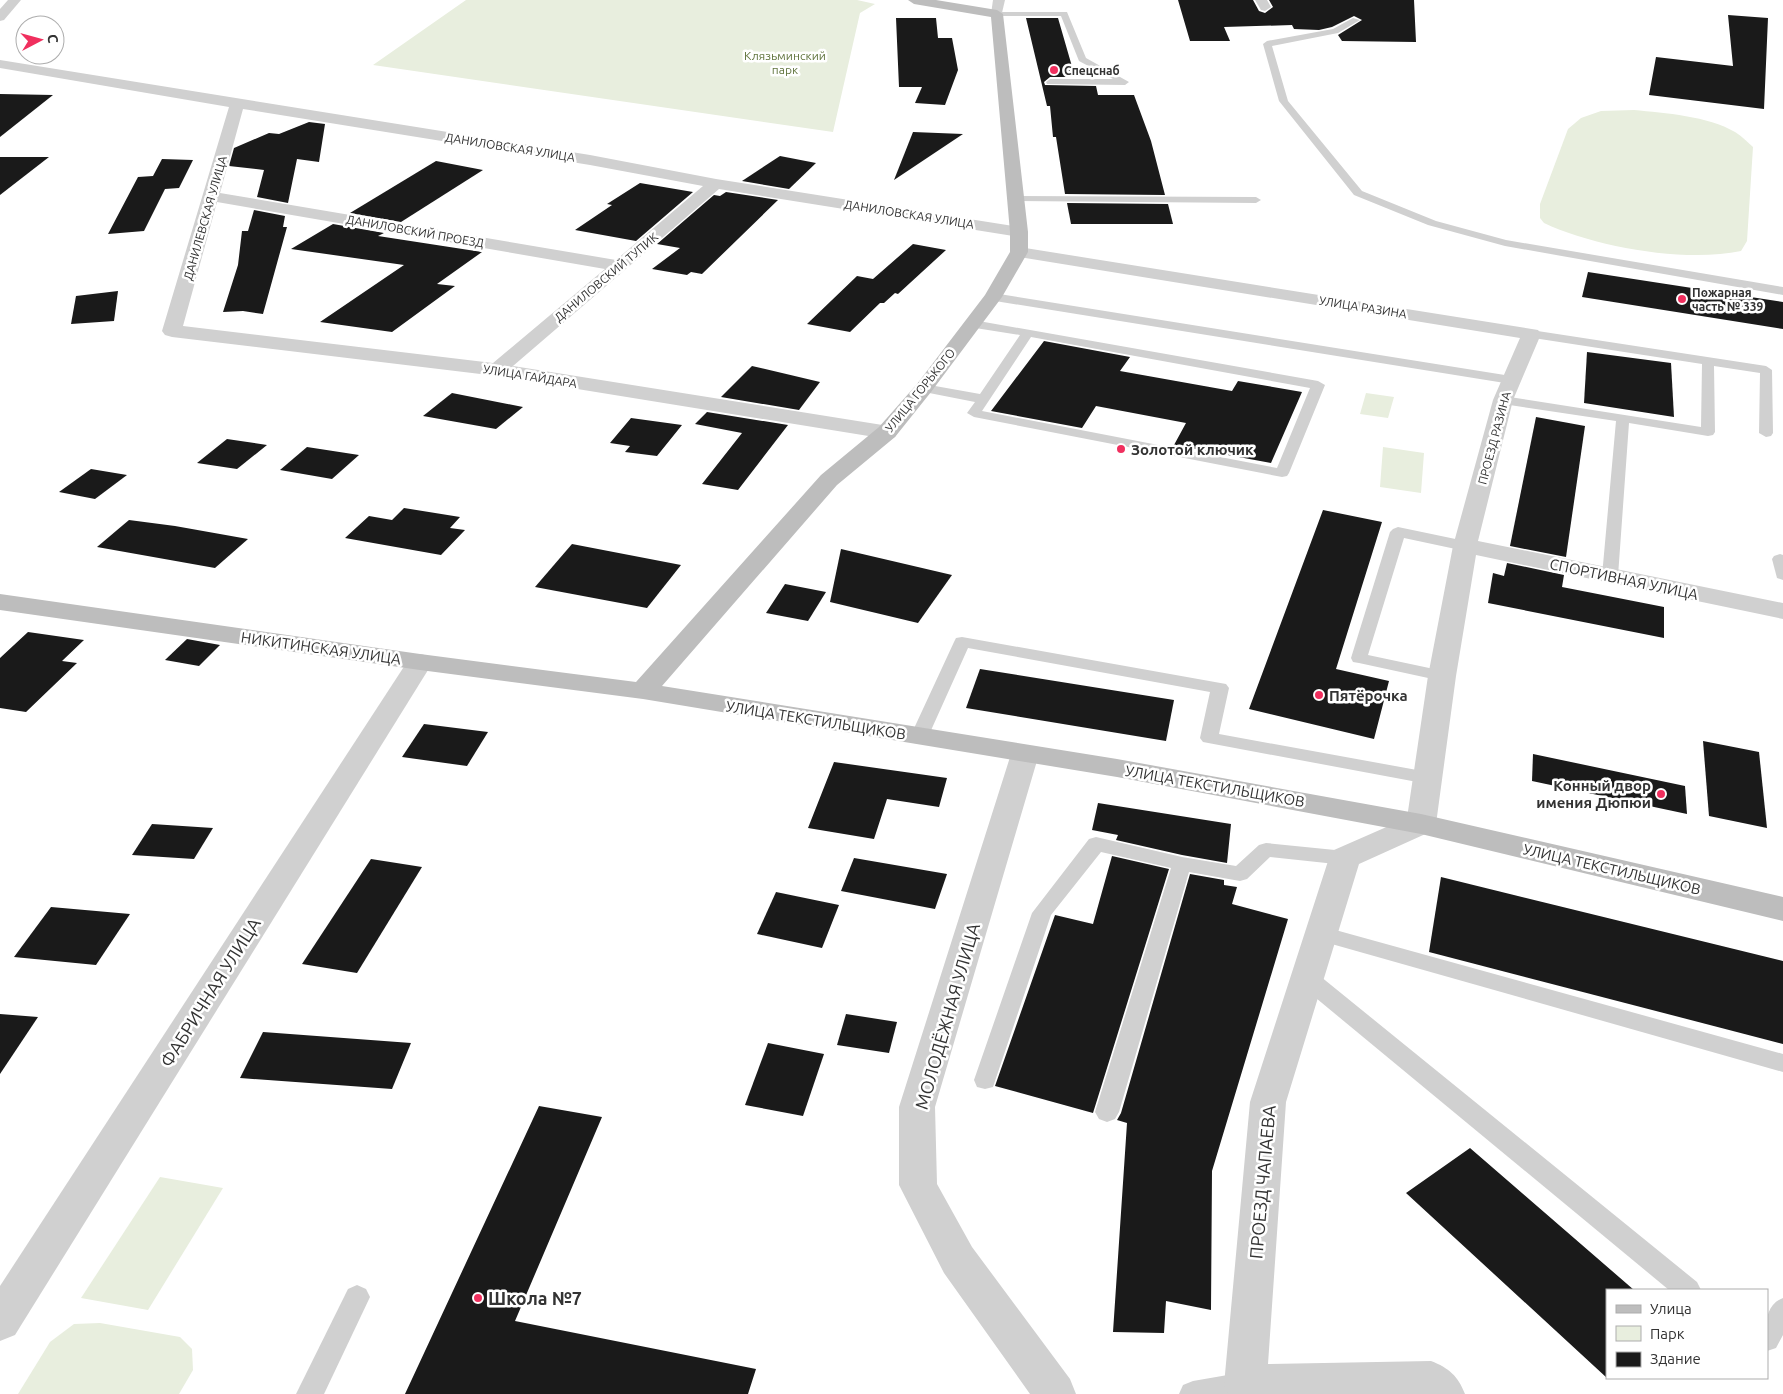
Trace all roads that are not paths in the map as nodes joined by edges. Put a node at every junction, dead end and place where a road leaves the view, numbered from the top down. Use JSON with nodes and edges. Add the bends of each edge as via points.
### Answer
{"nodes":[{"id":1,"x":15,"y":0,"type":"edge"},
{"id":2,"x":914,"y":0,"type":"edge"},
{"id":3,"x":998,"y":7,"type":"edge"},
{"id":4,"x":0,"y":17,"type":"edge"},
{"id":5,"x":1356,"y":20,"type":"dead end"},
{"id":6,"x":0,"y":64,"type":"edge"},
{"id":7,"x":1050,"y":82,"type":"dead end"},
{"id":8,"x":237,"y":104,"type":"junction"},
{"id":9,"x":716,"y":184,"type":"junction"},
{"id":10,"x":211,"y":196,"type":"junction"},
{"id":11,"x":1016,"y":199,"type":"junction"},
{"id":12,"x":1256,"y":200,"type":"dead end"},
{"id":13,"x":1019,"y":242,"type":"junction"},
{"id":14,"x":619,"y":266,"type":"junction"},
{"id":15,"x":1783,"y":291,"type":"edge"},
{"id":16,"x":993,"y":297,"type":"junction"},
{"id":17,"x":972,"y":324,"type":"junction"},
{"id":18,"x":172,"y":331,"type":"joint"},
{"id":19,"x":1028,"y":332,"type":"junction"},
{"id":20,"x":1531,"y":334,"type":"junction"},
{"id":21,"x":1708,"y":361,"type":"junction"},
{"id":22,"x":497,"y":370,"type":"junction"},
{"id":23,"x":924,"y":388,"type":"junction"},
{"id":24,"x":1507,"y":390,"type":"junction"},
{"id":25,"x":983,"y":399,"type":"junction"},
{"id":26,"x":1623,"y":418,"type":"junction"},
{"id":27,"x":887,"y":432,"type":"junction"},
{"id":28,"x":1766,"y":434,"type":"dead end"},
{"id":29,"x":1465,"y":546,"type":"junction"},
{"id":30,"x":1780,"y":559,"type":"dead end"},
{"id":31,"x":1783,"y":575,"type":"edge"},
{"id":32,"x":1610,"y":576,"type":"junction"},
{"id":33,"x":0,"y":602,"type":"edge"},
{"id":34,"x":1783,"y":611,"type":"edge"},
{"id":35,"x":420,"y":662,"type":"junction"},
{"id":36,"x":1442,"y":676,"type":"junction"},
{"id":37,"x":643,"y":691,"type":"junction"},
{"id":38,"x":919,"y":737,"type":"junction"},
{"id":39,"x":1025,"y":754,"type":"junction"},
{"id":40,"x":1428,"y":778,"type":"junction"},
{"id":41,"x":1422,"y":824,"type":"junction"},
{"id":42,"x":1345,"y":858,"type":"junction"},
{"id":43,"x":1182,"y":864,"type":"junction"},
{"id":44,"x":1783,"y":909,"type":"edge"},
{"id":45,"x":1321,"y":934,"type":"junction"},
{"id":46,"x":1307,"y":978,"type":"junction"},
{"id":47,"x":1783,"y":1063,"type":"edge"},
{"id":48,"x":985,"y":1080,"type":"dead end"},
{"id":49,"x":1107,"y":1112,"type":"dead end"},
{"id":50,"x":1687,"y":1289,"type":"edge"},
{"id":51,"x":357,"y":1297,"type":"dead end"},
{"id":52,"x":1783,"y":1310,"type":"edge"},
{"id":53,"x":0,"y":1322,"type":"edge"},
{"id":54,"x":1768,"y":1337,"type":"edge"},
{"id":55,"x":1245,"y":1385,"type":"junction"},
{"id":56,"x":1438,"y":1387,"type":"edge"},
{"id":57,"x":310,"y":1394,"type":"edge"},
{"id":58,"x":1055,"y":1394,"type":"edge"},
{"id":59,"x":1193,"y":1394,"type":"edge"}],
"edges":[{"from":1,"to":4,"type":"street"},
{"from":2,"to":3,"type":"street"},
{"from":3,"to":7,"type":"lane","via":[[1064,14],[1082,60],[1125,82]]},
{"from":3,"to":11,"type":"street"},
{"from":5,"to":15,"type":"lane","via":[[1335,32],[1267,44],[1284,101],[1358,193],[1432,223],[1504,243]]},
{"from":6,"to":8,"type":"street","name":"ДАНИЛОВСКАЯ УЛИЦА"},
{"from":8,"to":9,"type":"street","name":"ДАНИЛОВСКАЯ УЛИЦА","via":[[590,160]]},
{"from":8,"to":10,"type":"street","name":"ДАНИЛЕВСКАЯ УЛИЦА"},
{"from":9,"to":13,"type":"street","name":"ДАНИЛОВСКАЯ УЛИЦА"},
{"from":9,"to":14,"type":"street","name":"ДАНИЛОВСКИЙ ТУПИК"},
{"from":10,"to":14,"type":"street","name":"ДАНИЛОВСКИЙ ПРОЕЗД"},
{"from":10,"to":18,"type":"street","name":"ДАНИЛЕВСКАЯ УЛИЦА"},
{"from":11,"to":12,"type":"lane"},
{"from":11,"to":13,"type":"street"},
{"from":13,"to":16,"type":"street","name":"УЛИЦА ГОРЬКОГО"},
{"from":13,"to":20,"type":"street","name":"УЛИЦА РАЗИНА"},
{"from":14,"to":22,"type":"street","name":"ДАНИЛОВСКИЙ ТУПИК"},
{"from":16,"to":17,"type":"street","name":"УЛИЦА ГОРЬКОГО"},
{"from":16,"to":24,"type":"lane"},
{"from":17,"to":19,"type":"lane"},
{"from":17,"to":23,"type":"street","name":"УЛИЦА ГОРЬКОГО"},
{"from":18,"to":22,"type":"street","name":"УЛИЦА ГАЙДАРА"},
{"from":19,"to":25,"type":"lane"},
{"from":19,"to":25,"type":"lane","via":[[1318,385],[1282,473],[974,413]]},
{"from":20,"to":21,"type":"lane","name":"УЛИЦА РАЗИНА"},
{"from":20,"to":24,"type":"street","name":"ПРОЕЗД РАЗИНА"},
{"from":21,"to":26,"type":"lane","via":[[1708,432]]},
{"from":21,"to":28,"type":"lane","name":"УЛИЦА РАЗИНА","via":[[1766,370]]},
{"from":22,"to":27,"type":"street","name":"УЛИЦА ГАЙДАРА"},
{"from":23,"to":25,"type":"lane"},
{"from":23,"to":27,"type":"street","name":"УЛИЦА ГОРЬКОГО"},
{"from":24,"to":26,"type":"lane"},
{"from":24,"to":29,"type":"street","name":"ПРОЕЗД РАЗИНА"},
{"from":26,"to":32,"type":"lane"},
{"from":27,"to":37,"type":"street","name":"УЛИЦА ГОРЬКОГО","via":[[829,480]]},
{"from":29,"to":32,"type":"street","name":"СПОРТИВНАЯ УЛИЦА"},
{"from":29,"to":36,"type":"street","name":"ПРОЕЗД РАЗИНА"},
{"from":29,"to":36,"type":"lane","via":[[1398,532],[1359,658]]},
{"from":30,"to":31,"type":"lane"},
{"from":32,"to":34,"type":"street","name":"СПОРТИВНАЯ УЛИЦА"},
{"from":33,"to":35,"type":"street","name":"НИКИТИНСКАЯ УЛИЦА"},
{"from":35,"to":37,"type":"street","name":"НИКИТИНСКАЯ УЛИЦА"},
{"from":35,"to":53,"type":"street","name":"ФАБРИЧНАЯ УЛИЦА"},
{"from":36,"to":40,"type":"street","name":"ПРОЕЗД РАЗИНА"},
{"from":37,"to":38,"type":"street","name":"УЛИЦА ТЕКСТИЛЬЩИКОВ"},
{"from":38,"to":39,"type":"street","name":"УЛИЦА ТЕКСТИЛЬЩИКОВ"},
{"from":38,"to":40,"type":"lane","via":[[962,642],[1220,688],[1208,738]]},
{"from":39,"to":41,"type":"street","name":"УЛИЦА ТЕКСТИЛЬЩИКОВ"},
{"from":39,"to":58,"type":"street","name":"МОЛОДЁЖНАЯ УЛИЦА","via":[[917,1107],[918,1185],[958,1260]]},
{"from":40,"to":41,"type":"street","name":"ПРОЕЗД РАЗИНА"},
{"from":41,"to":42,"type":"street"},
{"from":41,"to":44,"type":"street","name":"УЛИЦА ТЕКСТИЛЬЩИКОВ"},
{"from":42,"to":43,"type":"lane","via":[[1266,850],[1240,874]]},
{"from":42,"to":45,"type":"street","name":"ПРОЕЗД ЧАПАЕВА"},
{"from":43,"to":48,"type":"lane","via":[[1096,844],[1042,912]]},
{"from":43,"to":49,"type":"lane"},
{"from":45,"to":46,"type":"street","name":"ПРОЕЗД ЧАПАЕВА"},
{"from":45,"to":47,"type":"lane"},
{"from":46,"to":50,"type":"lane"},
{"from":46,"to":55,"type":"street","name":"ПРОЕЗД ЧАПАЕВА","via":[[1268,1102]]},
{"from":51,"to":57,"type":"lane"},
{"from":52,"to":54,"type":"lane"},
{"from":55,"to":56,"type":"street"},
{"from":55,"to":59,"type":"lane"}]}
